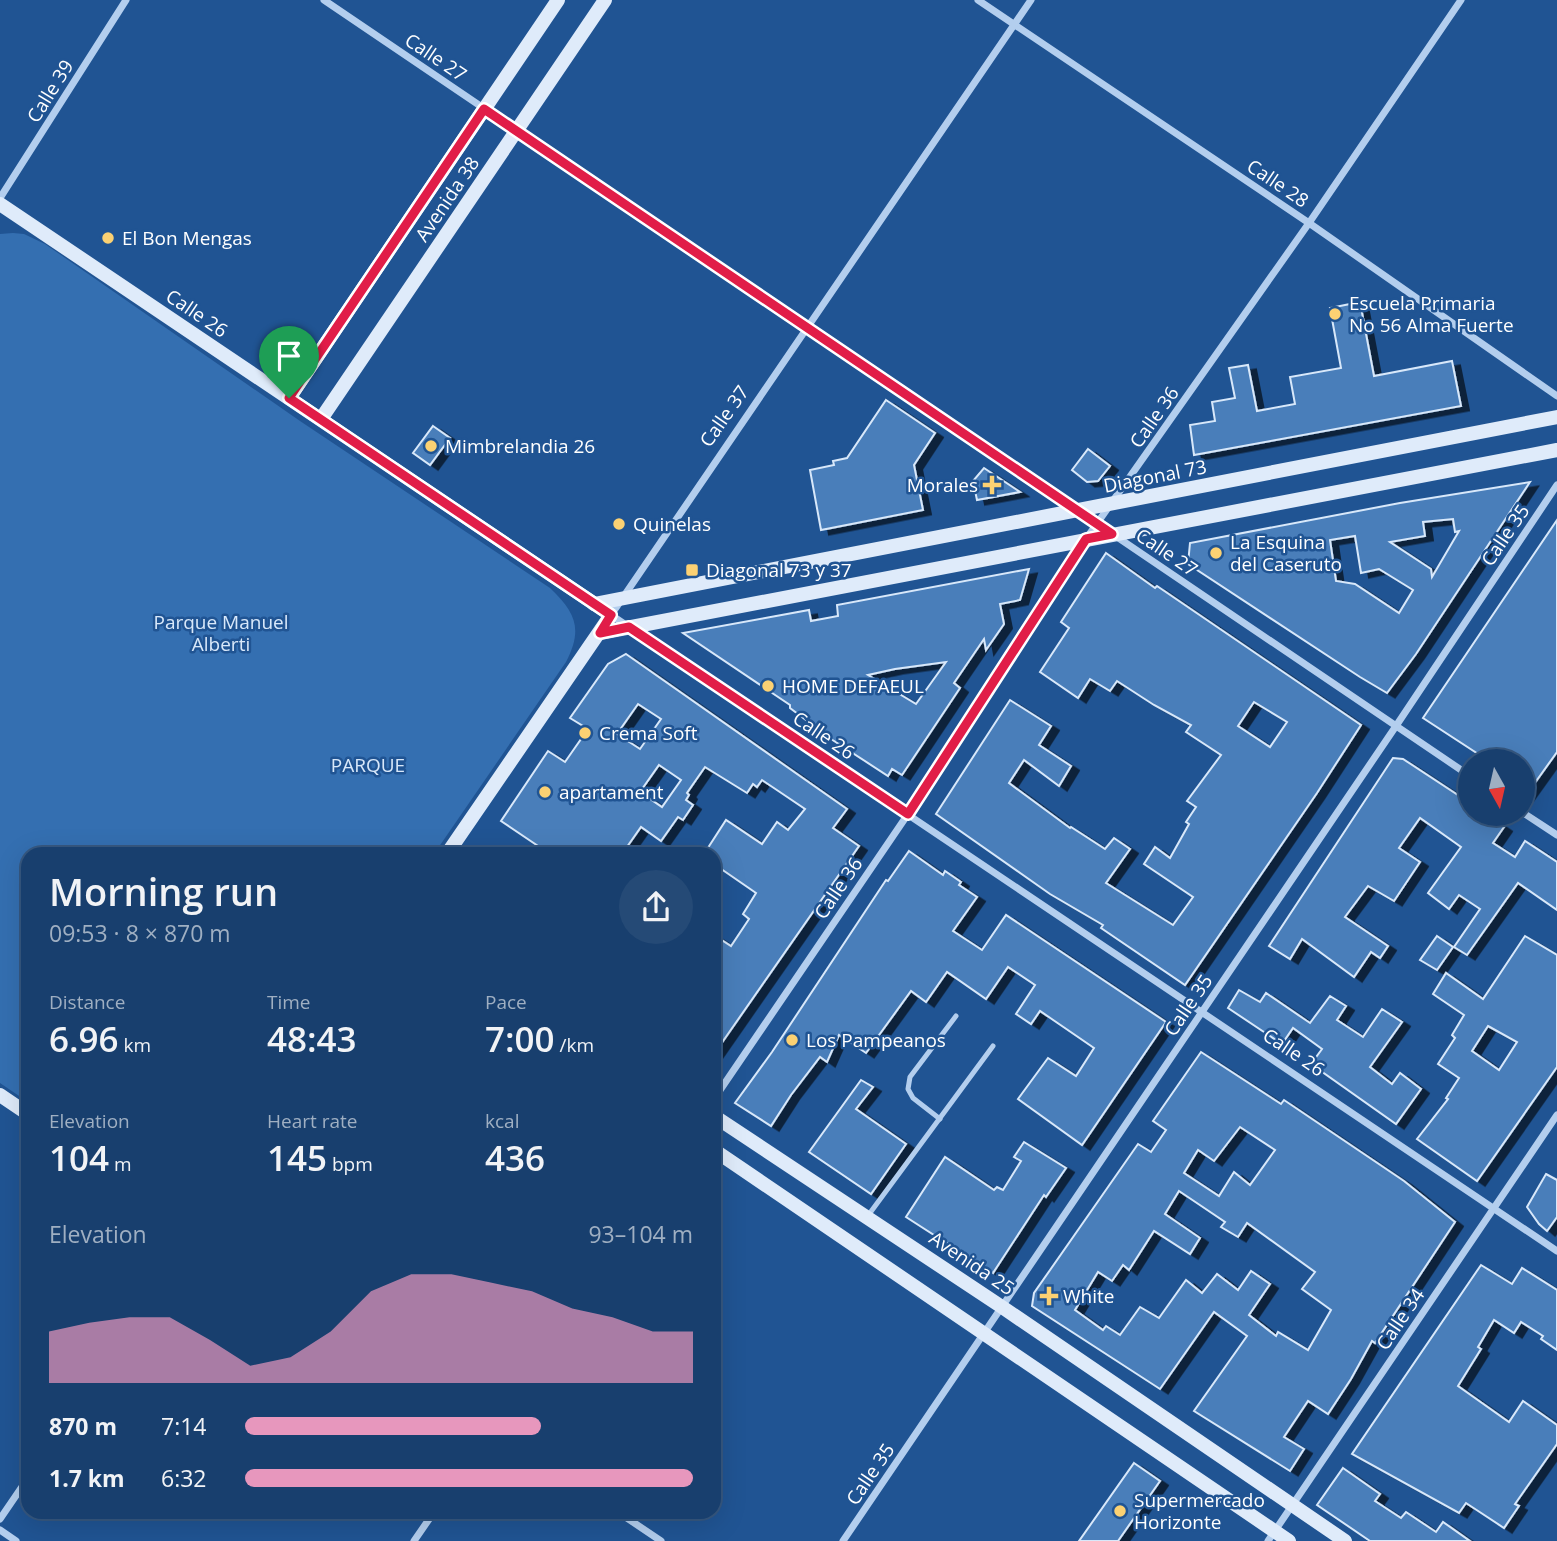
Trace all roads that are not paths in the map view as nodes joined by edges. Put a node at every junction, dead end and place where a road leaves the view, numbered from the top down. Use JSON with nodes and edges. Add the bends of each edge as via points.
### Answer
{"nodes":[{"id":1,"x":126,"y":0,"type":"edge"},
{"id":2,"x":324,"y":0,"type":"edge"},
{"id":3,"x":558,"y":0,"type":"edge"},
{"id":4,"x":605,"y":0,"type":"edge"},
{"id":5,"x":978,"y":0,"type":"edge"},
{"id":6,"x":1031,"y":0,"type":"edge"},
{"id":7,"x":1461,"y":0,"type":"edge"},
{"id":8,"x":1014,"y":24,"type":"junction"},
{"id":9,"x":484,"y":109,"type":"junction"},
{"id":10,"x":516,"y":130,"type":"junction"},
{"id":11,"x":0,"y":198,"type":"edge"},
{"id":12,"x":0,"y":204,"type":"edge"},
{"id":13,"x":1309,"y":223,"type":"junction"},
{"id":14,"x":808,"y":328,"type":"junction"},
{"id":15,"x":1557,"y":396,"type":"edge"},
{"id":16,"x":289,"y":398,"type":"junction"},
{"id":17,"x":1557,"y":417,"type":"edge"},
{"id":18,"x":321,"y":419,"type":"junction"},
{"id":19,"x":1557,"y":450,"type":"edge"},
{"id":20,"x":1557,"y":485,"type":"edge"},
{"id":21,"x":1112,"y":504,"type":"junction"},
{"id":22,"x":1079,"y":511,"type":"junction"},
{"id":23,"x":1097,"y":524,"type":"junction"},
{"id":24,"x":1112,"y":534,"type":"junction"},
{"id":25,"x":1086,"y":539,"type":"junction"},
{"id":26,"x":622,"y":599,"type":"junction"},
{"id":27,"x":594,"y":604,"type":"junction"},
{"id":28,"x":611,"y":615,"type":"junction"},
{"id":29,"x":629,"y":627,"type":"junction"},
{"id":30,"x":600,"y":633,"type":"junction"},
{"id":31,"x":1396,"y":726,"type":"junction"},
{"id":32,"x":1458,"y":768,"type":"edge"},
{"id":33,"x":908,"y":814,"type":"junction"},
{"id":34,"x":1535,"y":821,"type":"edge"},
{"id":35,"x":1557,"y":835,"type":"edge"},
{"id":36,"x":452,"y":847,"type":"edge"},
{"id":37,"x":1202,"y":1013,"type":"junction"},
{"id":38,"x":956,"y":1016,"type":"dead end"},
{"id":39,"x":993,"y":1046,"type":"dead end"},
{"id":40,"x":721,"y":1089,"type":"edge"},
{"id":41,"x":0,"y":1095,"type":"edge"},
{"id":42,"x":21,"y":1109,"type":"edge"},
{"id":43,"x":1557,"y":1115,"type":"edge"},
{"id":44,"x":940,"y":1119,"type":"junction"},
{"id":45,"x":721,"y":1121,"type":"edge"},
{"id":46,"x":721,"y":1155,"type":"edge"},
{"id":47,"x":1494,"y":1209,"type":"junction"},
{"id":48,"x":867,"y":1217,"type":"junction"},
{"id":49,"x":1557,"y":1251,"type":"edge"},
{"id":50,"x":1002,"y":1307,"type":"junction"},
{"id":51,"x":985,"y":1332,"type":"junction"},
{"id":52,"x":21,"y":1488,"type":"edge"},
{"id":53,"x":1293,"y":1505,"type":"junction"},
{"id":54,"x":0,"y":1519,"type":"edge"},
{"id":55,"x":428,"y":1519,"type":"edge"},
{"id":56,"x":628,"y":1519,"type":"edge"},
{"id":57,"x":0,"y":1530,"type":"edge"},
{"id":58,"x":1272,"y":1536,"type":"edge"},
{"id":59,"x":16,"y":1541,"type":"edge"},
{"id":60,"x":414,"y":1541,"type":"edge"},
{"id":61,"x":661,"y":1541,"type":"edge"},
{"id":62,"x":843,"y":1541,"type":"edge"},
{"id":63,"x":1289,"y":1541,"type":"edge"},
{"id":64,"x":1345,"y":1541,"type":"edge"}],
"edges":[{"from":1,"to":11,"type":"street","name":"Calle 39"},
{"from":2,"to":9,"type":"street","name":"Calle 27"},
{"from":3,"to":9,"type":"main road","name":"Avenida 38"},
{"from":4,"to":10,"type":"main road","name":"Avenida 38"},
{"from":5,"to":8,"type":"street","name":"Calle 28"},
{"from":6,"to":8,"type":"street","name":"Calle 37"},
{"from":7,"to":13,"type":"street","name":"Calle 36"},
{"from":8,"to":13,"type":"street","name":"Calle 28"},
{"from":8,"to":14,"type":"street","name":"Calle 37"},
{"from":9,"to":10,"type":"street","name":"Calle 27"},
{"from":9,"to":16,"type":"main road","name":"Avenida 38"},
{"from":10,"to":14,"type":"street","name":"Calle 27"},
{"from":10,"to":18,"type":"main road","name":"Avenida 38"},
{"from":12,"to":16,"type":"main road","name":"Calle 26"},
{"from":13,"to":15,"type":"street","name":"Calle 28"},
{"from":13,"to":21,"type":"street","name":"Calle 36"},
{"from":14,"to":22,"type":"street","name":"Calle 27"},
{"from":14,"to":26,"type":"street","name":"Calle 37"},
{"from":16,"to":18,"type":"main road","name":"Calle 26"},
{"from":17,"to":21,"type":"main road","name":"Diagonal 73"},
{"from":18,"to":27,"type":"main road","name":"Calle 26"},
{"from":19,"to":24,"type":"main road"},
{"from":20,"to":31,"type":"street","name":"Calle 35"},
{"from":21,"to":22,"type":"main road","name":"Diagonal 73"},
{"from":21,"to":23,"type":"street","name":"Calle 36"},
{"from":22,"to":23,"type":"street","name":"Calle 27"},
{"from":22,"to":26,"type":"main road","name":"Diagonal 73"},
{"from":23,"to":24,"type":"street","name":"Calle 27"},
{"from":23,"to":25,"type":"street","name":"Calle 36"},
{"from":24,"to":25,"type":"main road"},
{"from":24,"to":31,"type":"street","name":"Calle 27"},
{"from":25,"to":29,"type":"main road"},
{"from":25,"to":33,"type":"street","name":"Calle 36"},
{"from":26,"to":27,"type":"main road","name":"Diagonal 73"},
{"from":26,"to":28,"type":"street","name":"Calle 37"},
{"from":27,"to":28,"type":"main road","name":"Calle 26"},
{"from":28,"to":29,"type":"street","name":"Calle 26"},
{"from":28,"to":30,"type":"main road","name":"Calle 37"},
{"from":29,"to":30,"type":"main road"},
{"from":29,"to":33,"type":"street","name":"Calle 26"},
{"from":30,"to":36,"type":"main road","name":"Calle 37"},
{"from":31,"to":32,"type":"street","name":"Calle 27"},
{"from":31,"to":37,"type":"street","name":"Calle 35"},
{"from":33,"to":37,"type":"street","name":"Calle 26"},
{"from":33,"to":40,"type":"street","name":"Calle 36"},
{"from":34,"to":35,"type":"street"},
{"from":37,"to":47,"type":"street","name":"Calle 26"},
{"from":37,"to":50,"type":"street","name":"Calle 35"},
{"from":38,"to":44,"type":"lane","via":[[910,1077],[908,1089]]},
{"from":39,"to":44,"type":"lane"},
{"from":41,"to":42,"type":"main road"},
{"from":43,"to":47,"type":"street","name":"Calle 34"},
{"from":44,"to":48,"type":"lane"},
{"from":45,"to":48,"type":"main road","name":"Avenida 25"},
{"from":46,"to":51,"type":"main road"},
{"from":47,"to":49,"type":"street","name":"Calle 26"},
{"from":47,"to":53,"type":"street","name":"Calle 34"},
{"from":48,"to":50,"type":"main road","name":"Avenida 25"},
{"from":50,"to":51,"type":"street","name":"Calle 35"},
{"from":50,"to":53,"type":"main road","name":"Avenida 25"},
{"from":51,"to":58,"type":"main road"},
{"from":51,"to":62,"type":"street","name":"Calle 35"},
{"from":52,"to":54,"type":"street"},
{"from":53,"to":58,"type":"street","name":"Calle 34"},
{"from":53,"to":64,"type":"main road","name":"Avenida 25"},
{"from":55,"to":60,"type":"street"},
{"from":56,"to":61,"type":"street"},
{"from":57,"to":59,"type":"street"},
{"from":58,"to":63,"type":"main road"}]}
